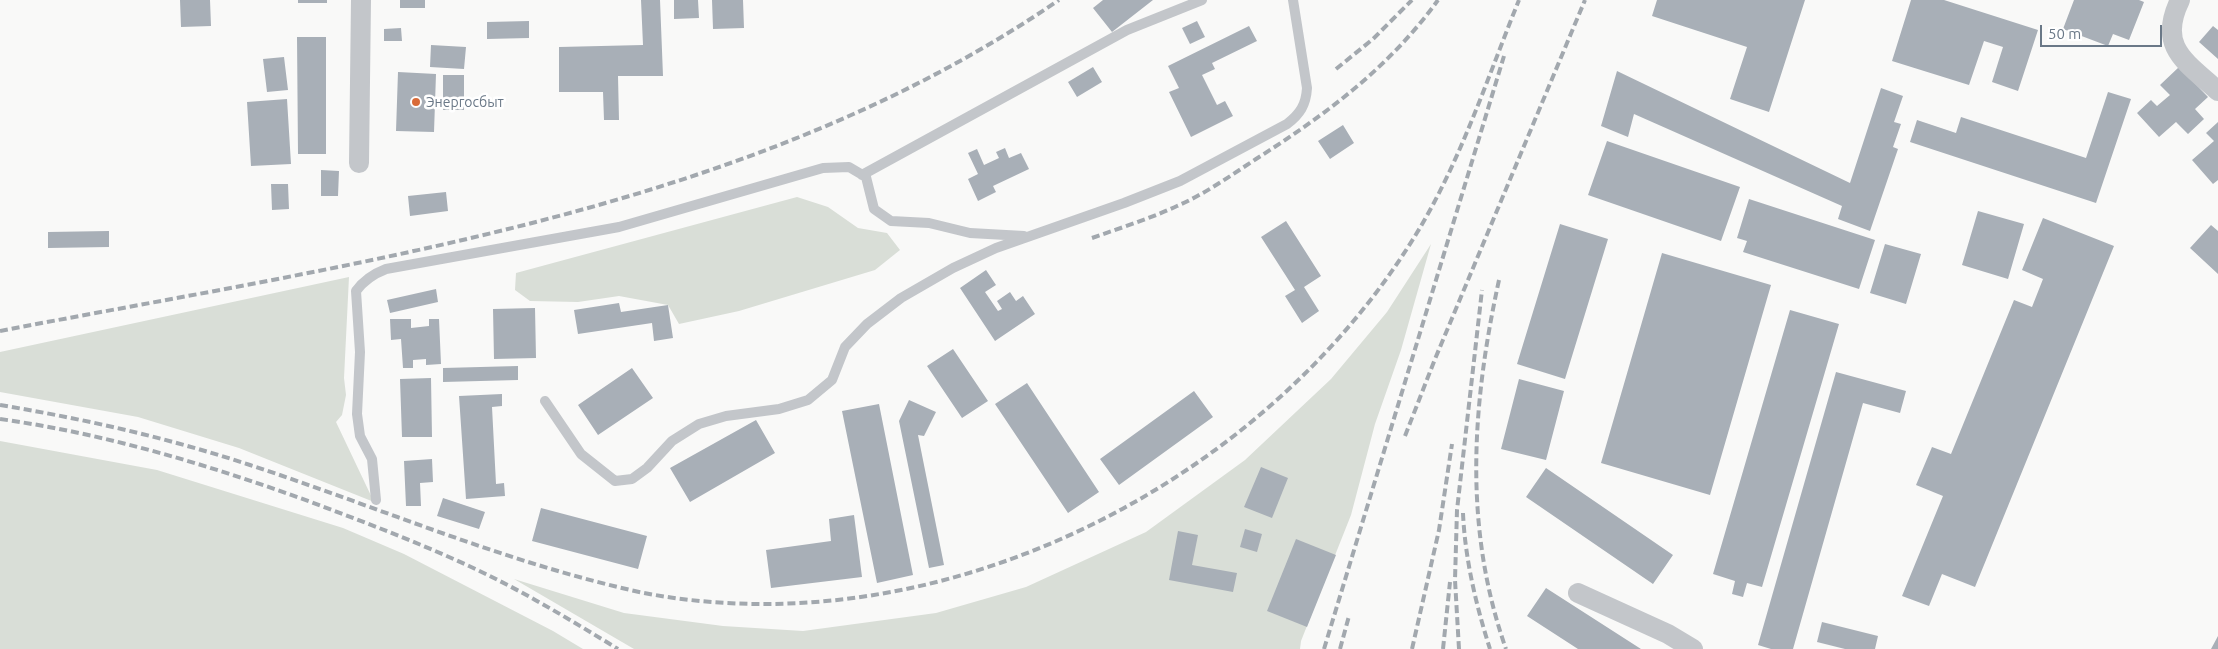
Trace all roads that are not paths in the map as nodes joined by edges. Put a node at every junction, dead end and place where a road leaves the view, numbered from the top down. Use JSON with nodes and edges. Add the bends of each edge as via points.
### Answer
{"nodes":[{"id":1,"x":361,"y":0,"type":"edge"},
{"id":2,"x":1202,"y":0,"type":"edge"},
{"id":3,"x":1293,"y":0,"type":"edge"},
{"id":4,"x":2180,"y":0,"type":"edge"},
{"id":5,"x":2218,"y":92,"type":"edge"},
{"id":6,"x":358,"y":163,"type":"dead end"},
{"id":7,"x":862,"y":175,"type":"junction"},
{"id":8,"x":1027,"y":236,"type":"junction"},
{"id":9,"x":545,"y":401,"type":"dead end"},
{"id":10,"x":376,"y":500,"type":"dead end"},
{"id":11,"x":1578,"y":593,"type":"dead end"},
{"id":12,"x":1694,"y":649,"type":"edge"}],
"edges":[{"from":1,"to":6,"type":"street"},
{"from":2,"to":7,"type":"lane","via":[[1128,30]]},
{"from":3,"to":8,"type":"lane","via":[[1307,88],[1298,115],[1180,181]]},
{"from":4,"to":5,"type":"street","via":[[2172,16],[2170,32],[2174,45],[2183,59]]},
{"from":7,"to":8,"type":"lane","via":[[866,177],[874,209],[891,221],[929,223],[970,233]]},
{"from":7,"to":10,"type":"lane","via":[[849,168],[823,168],[620,227],[386,269],[368,278],[356,291],[360,352],[357,414],[360,436],[372,459]]},
{"from":8,"to":9,"type":"lane","via":[[960,264],[883,311],[845,347],[832,380],[808,400],[779,409],[726,416],[699,424],[672,441],[632,479],[615,481],[581,454]]},
{"from":11,"to":12,"type":"street"}]}
